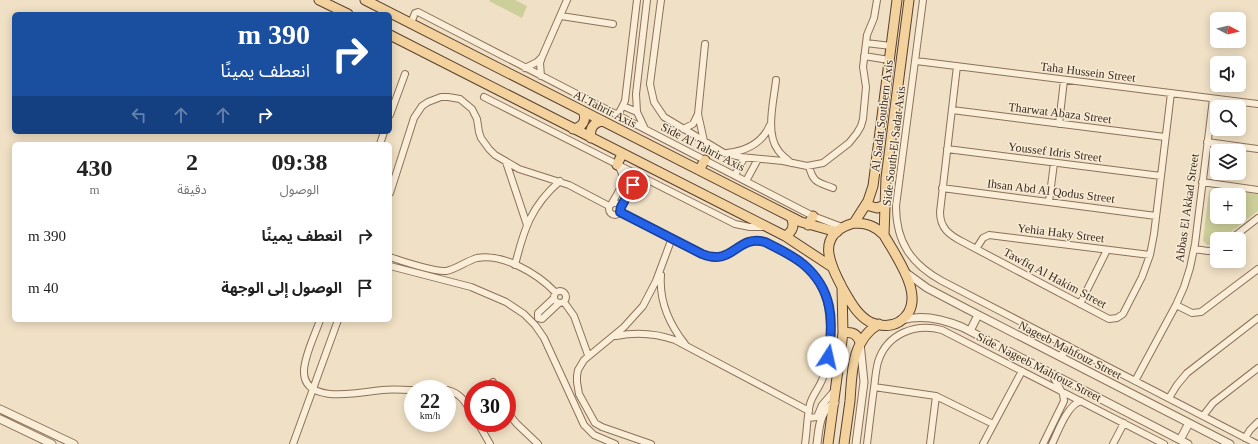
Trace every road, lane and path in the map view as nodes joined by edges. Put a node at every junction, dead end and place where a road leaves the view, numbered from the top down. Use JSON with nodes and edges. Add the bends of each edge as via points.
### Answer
{"nodes":[{"id":1,"x":319,"y":0,"type":"edge"},
{"id":2,"x":365,"y":0,"type":"edge"},
{"id":3,"x":567,"y":0,"type":"edge"},
{"id":4,"x":637,"y":0,"type":"edge"},
{"id":5,"x":647,"y":0,"type":"edge"},
{"id":6,"x":660,"y":0,"type":"edge"},
{"id":7,"x":877,"y":0,"type":"edge"},
{"id":8,"x":897,"y":0,"type":"edge"},
{"id":9,"x":909,"y":0,"type":"edge"},
{"id":10,"x":923,"y":0,"type":"edge"},
{"id":11,"x":344,"y":12,"type":"edge"},
{"id":12,"x":389,"y":12,"type":"edge"},
{"id":13,"x":392,"y":14,"type":"edge"},
{"id":14,"x":561,"y":16,"type":"junction"},
{"id":15,"x":411,"y":23,"type":"junction"},
{"id":16,"x":613,"y":24,"type":"dead end"},
{"id":17,"x":392,"y":35,"type":"edge"},
{"id":18,"x":866,"y":43,"type":"junction"},
{"id":19,"x":705,"y":44,"type":"dead end"},
{"id":20,"x":891,"y":46,"type":"junction"},
{"id":21,"x":864,"y":56,"type":"junction"},
{"id":22,"x":542,"y":57,"type":"junction"},
{"id":23,"x":889,"y":60,"type":"junction"},
{"id":24,"x":916,"y":61,"type":"junction"},
{"id":25,"x":957,"y":66,"type":"junction"},
{"id":26,"x":525,"y":68,"type":"junction"},
{"id":27,"x":405,"y":74,"type":"dead end"},
{"id":28,"x":541,"y":76,"type":"junction"},
{"id":29,"x":776,"y":80,"type":"dead end"},
{"id":30,"x":1064,"y":80,"type":"junction"},
{"id":31,"x":1171,"y":93,"type":"junction"},
{"id":32,"x":484,"y":97,"type":"dead end"},
{"id":33,"x":1213,"y":98,"type":"junction"},
{"id":34,"x":1258,"y":104,"type":"edge"},
{"id":35,"x":623,"y":106,"type":"junction"},
{"id":36,"x":392,"y":110,"type":"edge"},
{"id":37,"x":952,"y":110,"type":"junction"},
{"id":38,"x":583,"y":111,"type":"junction"},
{"id":39,"x":637,"y":112,"type":"junction"},
{"id":40,"x":698,"y":114,"type":"junction"},
{"id":41,"x":616,"y":115,"type":"junction"},
{"id":42,"x":603,"y":121,"type":"junction"},
{"id":43,"x":771,"y":124,"type":"junction"},
{"id":44,"x":1059,"y":124,"type":"junction"},
{"id":45,"x":573,"y":129,"type":"junction"},
{"id":46,"x":645,"y":129,"type":"junction"},
{"id":47,"x":683,"y":129,"type":"junction"},
{"id":48,"x":1165,"y":137,"type":"junction"},
{"id":49,"x":591,"y":138,"type":"junction"},
{"id":50,"x":762,"y":139,"type":"junction"},
{"id":51,"x":704,"y":141,"type":"junction"},
{"id":52,"x":1207,"y":142,"type":"junction"},
{"id":53,"x":774,"y":144,"type":"junction"},
{"id":54,"x":750,"y":148,"type":"junction"},
{"id":55,"x":947,"y":149,"type":"junction"},
{"id":56,"x":1258,"y":149,"type":"edge"},
{"id":57,"x":778,"y":150,"type":"junction"},
{"id":58,"x":622,"y":154,"type":"junction"},
{"id":59,"x":724,"y":154,"type":"junction"},
{"id":60,"x":747,"y":158,"type":"junction"},
{"id":61,"x":758,"y":159,"type":"junction"},
{"id":62,"x":705,"y":160,"type":"junction"},
{"id":63,"x":774,"y":160,"type":"junction"},
{"id":64,"x":506,"y":162,"type":"junction"},
{"id":65,"x":791,"y":163,"type":"junction"},
{"id":66,"x":1054,"y":163,"type":"junction"},
{"id":67,"x":617,"y":165,"type":"junction"},
{"id":68,"x":809,"y":166,"type":"junction"},
{"id":69,"x":699,"y":170,"type":"junction"},
{"id":70,"x":735,"y":175,"type":"junction"},
{"id":71,"x":1161,"y":176,"type":"junction"},
{"id":72,"x":646,"y":180,"type":"junction"},
{"id":73,"x":560,"y":181,"type":"junction"},
{"id":74,"x":746,"y":181,"type":"junction"},
{"id":75,"x":1202,"y":182,"type":"junction"},
{"id":76,"x":392,"y":187,"type":"edge"},
{"id":77,"x":833,"y":188,"type":"dead end"},
{"id":78,"x":942,"y":188,"type":"junction"},
{"id":79,"x":1258,"y":190,"type":"edge"},
{"id":80,"x":1050,"y":202,"type":"junction"},
{"id":81,"x":611,"y":205,"type":"junction"},
{"id":82,"x":866,"y":205,"type":"junction"},
{"id":83,"x":885,"y":205,"type":"junction"},
{"id":84,"x":621,"y":210,"type":"junction"},
{"id":85,"x":813,"y":216,"type":"junction"},
{"id":86,"x":1156,"y":216,"type":"junction"},
{"id":87,"x":790,"y":217,"type":"junction"},
{"id":88,"x":1258,"y":218,"type":"edge"},
{"id":89,"x":854,"y":223,"type":"junction"},
{"id":90,"x":527,"y":225,"type":"junction"},
{"id":91,"x":808,"y":225,"type":"junction"},
{"id":92,"x":766,"y":227,"type":"junction"},
{"id":93,"x":840,"y":229,"type":"junction"},
{"id":94,"x":1240,"y":232,"type":"edge"},
{"id":95,"x":785,"y":236,"type":"junction"},
{"id":96,"x":884,"y":236,"type":"junction"},
{"id":97,"x":672,"y":238,"type":"junction"},
{"id":98,"x":976,"y":249,"type":"junction"},
{"id":99,"x":1194,"y":249,"type":"junction"},
{"id":100,"x":1107,"y":250,"type":"junction"},
{"id":101,"x":1210,"y":252,"type":"edge"},
{"id":102,"x":1150,"y":255,"type":"junction"},
{"id":103,"x":392,"y":258,"type":"edge"},
{"id":104,"x":515,"y":265,"type":"junction"},
{"id":105,"x":392,"y":267,"type":"edge"},
{"id":106,"x":832,"y":267,"type":"junction"},
{"id":107,"x":661,"y":268,"type":"junction"},
{"id":108,"x":1258,"y":269,"type":"edge"},
{"id":109,"x":904,"y":271,"type":"junction"},
{"id":110,"x":842,"y":287,"type":"junction"},
{"id":111,"x":554,"y":295,"type":"junction"},
{"id":112,"x":561,"y":302,"type":"junction"},
{"id":113,"x":1080,"y":304,"type":"junction"},
{"id":114,"x":1176,"y":305,"type":"junction"},
{"id":115,"x":978,"y":315,"type":"junction"},
{"id":116,"x":1258,"y":318,"type":"edge"},
{"id":117,"x":902,"y":320,"type":"junction"},
{"id":118,"x":319,"y":322,"type":"edge"},
{"id":119,"x":337,"y":322,"type":"edge"},
{"id":120,"x":879,"y":324,"type":"junction"},
{"id":121,"x":970,"y":331,"type":"junction"},
{"id":122,"x":843,"y":334,"type":"junction"},
{"id":123,"x":614,"y":336,"type":"junction"},
{"id":124,"x":860,"y":343,"type":"junction"},
{"id":125,"x":686,"y":345,"type":"junction"},
{"id":126,"x":1067,"y":346,"type":"junction"},
{"id":127,"x":588,"y":355,"type":"junction"},
{"id":128,"x":1061,"y":357,"type":"junction"},
{"id":129,"x":1258,"y":368,"type":"edge"},
{"id":130,"x":1022,"y":371,"type":"junction"},
{"id":131,"x":1052,"y":373,"type":"junction"},
{"id":132,"x":1135,"y":381,"type":"junction"},
{"id":133,"x":874,"y":387,"type":"junction"},
{"id":134,"x":313,"y":388,"type":"junction"},
{"id":135,"x":837,"y":389,"type":"junction"},
{"id":136,"x":404,"y":390,"type":"edge"},
{"id":137,"x":1062,"y":391,"type":"junction"},
{"id":138,"x":456,"y":394,"type":"edge"},
{"id":139,"x":936,"y":396,"type":"junction"},
{"id":140,"x":1169,"y":398,"type":"junction"},
{"id":141,"x":464,"y":401,"type":"edge"},
{"id":142,"x":1081,"y":401,"type":"junction"},
{"id":143,"x":835,"y":402,"type":"junction"},
{"id":144,"x":0,"y":409,"type":"edge"},
{"id":145,"x":809,"y":411,"type":"junction"},
{"id":146,"x":1203,"y":416,"type":"junction"},
{"id":147,"x":808,"y":418,"type":"junction"},
{"id":148,"x":0,"y":419,"type":"edge"},
{"id":149,"x":1258,"y":422,"type":"edge"},
{"id":150,"x":516,"y":423,"type":"edge"},
{"id":151,"x":1124,"y":423,"type":"junction"},
{"id":152,"x":1189,"y":423,"type":"junction"},
{"id":153,"x":993,"y":424,"type":"junction"},
{"id":154,"x":807,"y":428,"type":"junction"},
{"id":155,"x":483,"y":432,"type":"edge"},
{"id":156,"x":1245,"y":438,"type":"junction"},
{"id":157,"x":1180,"y":440,"type":"junction"},
{"id":158,"x":530,"y":441,"type":"edge"},
{"id":159,"x":817,"y":442,"type":"edge"},
{"id":160,"x":69,"y":443,"type":"edge"},
{"id":161,"x":52,"y":444,"type":"edge"},
{"id":162,"x":293,"y":444,"type":"edge"},
{"id":163,"x":490,"y":444,"type":"edge"},
{"id":164,"x":538,"y":444,"type":"edge"},
{"id":165,"x":615,"y":444,"type":"edge"},
{"id":166,"x":651,"y":444,"type":"edge"},
{"id":167,"x":805,"y":444,"type":"edge"},
{"id":168,"x":828,"y":444,"type":"edge"},
{"id":169,"x":844,"y":444,"type":"edge"},
{"id":170,"x":856,"y":444,"type":"edge"},
{"id":171,"x":866,"y":444,"type":"edge"},
{"id":172,"x":930,"y":444,"type":"edge"},
{"id":173,"x":983,"y":444,"type":"edge"},
{"id":174,"x":1043,"y":444,"type":"edge"},
{"id":175,"x":1052,"y":444,"type":"edge"},
{"id":176,"x":1113,"y":444,"type":"edge"},
{"id":177,"x":1164,"y":444,"type":"edge"},
{"id":178,"x":1188,"y":444,"type":"edge"},
{"id":179,"x":1230,"y":444,"type":"edge"},
{"id":180,"x":1257,"y":444,"type":"edge"}],
"edges":[{"from":1,"to":11,"type":"main road"},
{"from":2,"to":12,"type":"main road","name":"Al Tahrir Axis"},
{"from":3,"to":14,"type":"street"},
{"from":4,"to":35,"type":"street"},
{"from":5,"to":39,"type":"street","via":[[636,94]]},
{"from":6,"to":47,"type":"street","via":[[651,93],[664,118]]},
{"from":7,"to":18,"type":"street"},
{"from":8,"to":20,"type":"main road","name":"Al Sadat Southern Axis"},
{"from":9,"to":83,"type":"main road","name":"Al Sadat Southern Axis","via":[[886,178]]},
{"from":10,"to":24,"type":"street","name":"Side South El Sadat Axis"},
{"from":13,"to":15,"type":"main road","name":"Al Tahrir Axis"},
{"from":14,"to":16,"type":"street"},
{"from":14,"to":22,"type":"street"},
{"from":15,"to":26,"type":"street","name":"Side Al Tahrir Axis","via":[[418,12]]},
{"from":15,"to":38,"type":"main road","name":"Al Tahrir Axis"},
{"from":17,"to":45,"type":"main road"},
{"from":18,"to":20,"type":"street"},
{"from":18,"to":21,"type":"street"},
{"from":19,"to":40,"type":"street"},
{"from":20,"to":23,"type":"main road","name":"Al Sadat Southern Axis"},
{"from":21,"to":23,"type":"street"},
{"from":21,"to":68,"type":"street","via":[[866,87],[861,126],[850,143],[823,163]]},
{"from":22,"to":26,"type":"street"},
{"from":22,"to":28,"type":"street"},
{"from":23,"to":82,"type":"main road","name":"Al Sadat Southern Axis","via":[[873,186]]},
{"from":24,"to":25,"type":"street","name":"Taha Hussein Street"},
{"from":24,"to":126,"type":"street","name":"Side South El Sadat Axis","via":[[896,206],[898,231],[904,247],[928,274]]},
{"from":25,"to":30,"type":"street","name":"Taha Hussein Street"},
{"from":25,"to":37,"type":"street","name":"Tawfiq Al Hakim Street"},
{"from":26,"to":28,"type":"street","name":"Side Al Tahrir Axis"},
{"from":27,"to":36,"type":"street"},
{"from":28,"to":41,"type":"street","name":"Side Al Tahrir Axis"},
{"from":29,"to":43,"type":"street"},
{"from":30,"to":31,"type":"street","name":"Taha Hussein Street"},
{"from":30,"to":44,"type":"street"},
{"from":31,"to":33,"type":"street","name":"Taha Hussein Street"},
{"from":31,"to":48,"type":"street","name":"Tawfiq Al Hakim Street"},
{"from":32,"to":67,"type":"street"},
{"from":33,"to":34,"type":"street","name":"Taha Hussein Street"},
{"from":33,"to":52,"type":"street","name":"Abbas El Akkad Street"},
{"from":35,"to":39,"type":"street"},
{"from":35,"to":41,"type":"street"},
{"from":37,"to":44,"type":"street","name":"Tharwat Abaza Street"},
{"from":37,"to":55,"type":"street","name":"Tawfiq Al Hakim Street"},
{"from":38,"to":42,"type":"main road","name":"Al Tahrir Axis"},
{"from":38,"to":45,"type":"main road","via":[[583,123]]},
{"from":39,"to":46,"type":"street"},
{"from":40,"to":47,"type":"street","via":[[693,124]]},
{"from":40,"to":51,"type":"street"},
{"from":41,"to":46,"type":"street","name":"Side Al Tahrir Axis"},
{"from":42,"to":49,"type":"main road","via":[[592,126]]},
{"from":42,"to":69,"type":"main road","name":"Al Tahrir Axis"},
{"from":43,"to":50,"type":"street"},
{"from":43,"to":53,"type":"street"},
{"from":44,"to":48,"type":"street","name":"Tharwat Abaza Street"},
{"from":45,"to":49,"type":"main road"},
{"from":46,"to":62,"type":"street","name":"Side Al Tahrir Axis"},
{"from":47,"to":51,"type":"street"},
{"from":48,"to":71,"type":"street","name":"Tawfiq Al Hakim Street"},
{"from":49,"to":58,"type":"main road"},
{"from":50,"to":53,"type":"street","via":[[767,138]]},
{"from":50,"to":54,"type":"street"},
{"from":51,"to":59,"type":"street"},
{"from":52,"to":56,"type":"street"},
{"from":52,"to":75,"type":"street","name":"Abbas El Akkad Street"},
{"from":53,"to":57,"type":"street"},
{"from":54,"to":59,"type":"street"},
{"from":54,"to":60,"type":"street"},
{"from":55,"to":66,"type":"street","name":"Youssef Idris Street"},
{"from":55,"to":78,"type":"street","name":"Tawfiq Al Hakim Street"},
{"from":57,"to":63,"type":"street"},
{"from":57,"to":65,"type":"street"},
{"from":58,"to":67,"type":"main road"},
{"from":58,"to":92,"type":"main road"},
{"from":59,"to":60,"type":"street"},
{"from":60,"to":61,"type":"street"},
{"from":60,"to":70,"type":"street"},
{"from":61,"to":63,"type":"street"},
{"from":61,"to":74,"type":"street"},
{"from":62,"to":69,"type":"main road"},
{"from":62,"to":70,"type":"street","name":"Side Al Tahrir Axis"},
{"from":63,"to":65,"type":"street"},
{"from":64,"to":73,"type":"street","via":[[528,172]]},
{"from":64,"to":76,"type":"street","via":[[485,143],[478,132],[475,114],[469,105],[455,97],[441,97],[422,106],[414,118]]},
{"from":64,"to":90,"type":"street"},
{"from":65,"to":68,"type":"street"},
{"from":66,"to":71,"type":"street","name":"Youssef Idris Street"},
{"from":66,"to":80,"type":"street"},
{"from":67,"to":72,"type":"street"},
{"from":67,"to":81,"type":"street","via":[[622,179],[621,186]]},
{"from":68,"to":77,"type":"street","via":[[814,180]]},
{"from":69,"to":87,"type":"main road","name":"Al Tahrir Axis"},
{"from":70,"to":74,"type":"street","name":"Side Al Tahrir Axis"},
{"from":71,"to":86,"type":"street","name":"Tawfiq Al Hakim Street"},
{"from":72,"to":84,"type":"street","via":[[633,185]]},
{"from":72,"to":92,"type":"street","via":[[735,224]]},
{"from":73,"to":81,"type":"street"},
{"from":73,"to":90,"type":"street","via":[[540,201]]},
{"from":74,"to":85,"type":"street","name":"Side Al Tahrir Axis"},
{"from":75,"to":79,"type":"street"},
{"from":75,"to":99,"type":"street","name":"Abbas El Akkad Street"},
{"from":78,"to":80,"type":"street","name":"Ihsan Abd Al Qodus Street"},
{"from":78,"to":98,"type":"street","name":"Tawfiq Al Hakim Street","via":[[940,218],[944,229],[952,237]]},
{"from":80,"to":86,"type":"street","name":"Ihsan Abd Al Qodus Street"},
{"from":81,"to":84,"type":"street","via":[[618,204]]},
{"from":81,"to":84,"type":"street","via":[[609,210],[612,214],[616,215]]},
{"from":82,"to":83,"type":"main road","via":[[876,208]]},
{"from":82,"to":89,"type":"main road","name":"Al Sadat Southern Axis"},
{"from":83,"to":96,"type":"main road","name":"Al Sadat Southern Axis"},
{"from":84,"to":97,"type":"street"},
{"from":85,"to":91,"type":"main road"},
{"from":85,"to":93,"type":"street","name":"Side Al Tahrir Axis"},
{"from":86,"to":102,"type":"street","name":"Tawfiq Al Hakim Street"},
{"from":87,"to":91,"type":"main road","name":"Al Tahrir Axis"},
{"from":87,"to":95,"type":"main road","via":[[793,228]]},
{"from":88,"to":94,"type":"street"},
{"from":89,"to":93,"type":"main road"},
{"from":89,"to":96,"type":"main road","via":[[871,225]]},
{"from":90,"to":104,"type":"street"},
{"from":91,"to":93,"type":"main road","name":"Al Tahrir Axis"},
{"from":92,"to":95,"type":"main road"},
{"from":93,"to":106,"type":"main road","via":[[829,247]]},
{"from":95,"to":106,"type":"main road"},
{"from":96,"to":109,"type":"main road"},
{"from":97,"to":107,"type":"street"},
{"from":97,"to":145,"type":"street","via":[[702,254],[716,258],[729,254],[747,242],[759,240],[802,263],[810,271],[823,290],[832,324],[824,375]]},
{"from":98,"to":100,"type":"street","name":"Yehia Haky Street","via":[[983,238],[989,235]]},
{"from":98,"to":113,"type":"street","name":"Tawfiq Al Hakim Street"},
{"from":99,"to":101,"type":"street"},
{"from":99,"to":114,"type":"street","name":"Abbas El Akkad Street","via":[[1187,278]]},
{"from":100,"to":102,"type":"street","name":"Yehia Haky Street"},
{"from":100,"to":113,"type":"street"},
{"from":102,"to":113,"type":"street","name":"Tawfiq Al Hakim Street","via":[[1142,277],[1120,317],[1109,319]]},
{"from":103,"to":104,"type":"street","via":[[440,271],[451,270],[483,257]]},
{"from":104,"to":111,"type":"street","via":[[537,276]]},
{"from":105,"to":165,"type":"street","via":[[471,287],[506,302],[524,314],[544,338],[584,425],[594,435]]},
{"from":106,"to":110,"type":"main road"},
{"from":107,"to":123,"type":"street","via":[[642,306]]},
{"from":107,"to":125,"type":"street","via":[[663,304],[672,326]]},
{"from":108,"to":114,"type":"street","via":[[1201,312],[1192,313]]},
{"from":109,"to":115,"type":"street","name":"Nageeb Mahfouz Street","via":[[930,289]]},
{"from":109,"to":117,"type":"main road","via":[[913,296],[910,309]]},
{"from":110,"to":120,"type":"main road","via":[[857,311],[870,322]]},
{"from":110,"to":122,"type":"main road"},
{"from":111,"to":112,"type":"street","via":[[555,301]]},
{"from":111,"to":112,"type":"street","via":[[561,290],[565,292],[566,298]]},
{"from":111,"to":112,"type":"street","via":[[538,313],[538,318],[542,319]]},
{"from":112,"to":127,"type":"street","via":[[574,316]]},
{"from":114,"to":132,"type":"street","name":"Abbas El Akkad Street"},
{"from":115,"to":121,"type":"street"},
{"from":115,"to":128,"type":"street","name":"Nageeb Mahfouz Street"},
{"from":116,"to":140,"type":"street","via":[[1187,373]]},
{"from":117,"to":120,"type":"main road","via":[[893,325]]},
{"from":117,"to":121,"type":"street","via":[[930,318],[951,322]]},
{"from":118,"to":134,"type":"street","via":[[306,357],[304,370],[307,383]]},
{"from":119,"to":134,"type":"street"},
{"from":120,"to":124,"type":"main road","via":[[871,329]]},
{"from":121,"to":131,"type":"street"},
{"from":122,"to":124,"type":"main road","via":[[848,332],[856,335]]},
{"from":122,"to":135,"type":"main road"},
{"from":123,"to":125,"type":"street","via":[[651,334]]},
{"from":123,"to":127,"type":"street"},
{"from":124,"to":169,"type":"main road","via":[[853,366]]},
{"from":124,"to":170,"type":"street","via":[[864,382]]},
{"from":125,"to":145,"type":"street"},
{"from":126,"to":128,"type":"street"},
{"from":126,"to":132,"type":"street"},
{"from":127,"to":166,"type":"street","via":[[578,370],[577,382],[579,394],[592,419],[602,427]]},
{"from":128,"to":152,"type":"street","name":"Nageeb Mahfouz Street"},
{"from":129,"to":146,"type":"street","via":[[1213,403]]},
{"from":130,"to":133,"type":"street","name":"Side Nageeb Mahfouz Street","via":[[942,330],[921,327],[908,330],[890,342],[878,361]]},
{"from":130,"to":137,"type":"street","name":"Side Nageeb Mahfouz Street"},
{"from":130,"to":153,"type":"street"},
{"from":131,"to":137,"type":"street"},
{"from":131,"to":157,"type":"street"},
{"from":132,"to":140,"type":"street"},
{"from":133,"to":139,"type":"street"},
{"from":133,"to":171,"type":"street"},
{"from":134,"to":136,"type":"street","via":[[341,395]]},
{"from":134,"to":162,"type":"street"},
{"from":135,"to":143,"type":"main road"},
{"from":135,"to":147,"type":"street","via":[[822,405],[817,417]]},
{"from":137,"to":142,"type":"street","name":"Side Nageeb Mahfouz Street"},
{"from":137,"to":174,"type":"street","via":[[1063,404]]},
{"from":138,"to":141,"type":"street"},
{"from":139,"to":153,"type":"street"},
{"from":139,"to":172,"type":"street"},
{"from":140,"to":146,"type":"street"},
{"from":142,"to":151,"type":"street","name":"Side Nageeb Mahfouz Street"},
{"from":142,"to":175,"type":"street","via":[[1070,409]]},
{"from":143,"to":159,"type":"street","via":[[824,412]]},
{"from":143,"to":168,"type":"main road"},
{"from":144,"to":160,"type":"street"},
{"from":145,"to":147,"type":"street"},
{"from":146,"to":156,"type":"street"},
{"from":147,"to":154,"type":"street"},
{"from":148,"to":161,"type":"street"},
{"from":149,"to":156,"type":"street"},
{"from":150,"to":158,"type":"street"},
{"from":151,"to":176,"type":"street"},
{"from":151,"to":177,"type":"street","name":"Side Nageeb Mahfouz Street"},
{"from":152,"to":157,"type":"street"},
{"from":152,"to":179,"type":"street","name":"Nageeb Mahfouz Street"},
{"from":153,"to":173,"type":"street"},
{"from":154,"to":159,"type":"street","via":[[814,430]]},
{"from":154,"to":167,"type":"street"},
{"from":155,"to":163,"type":"street"},
{"from":156,"to":180,"type":"street"},
{"from":157,"to":178,"type":"street"},
{"from":158,"to":164,"type":"street"}]}
